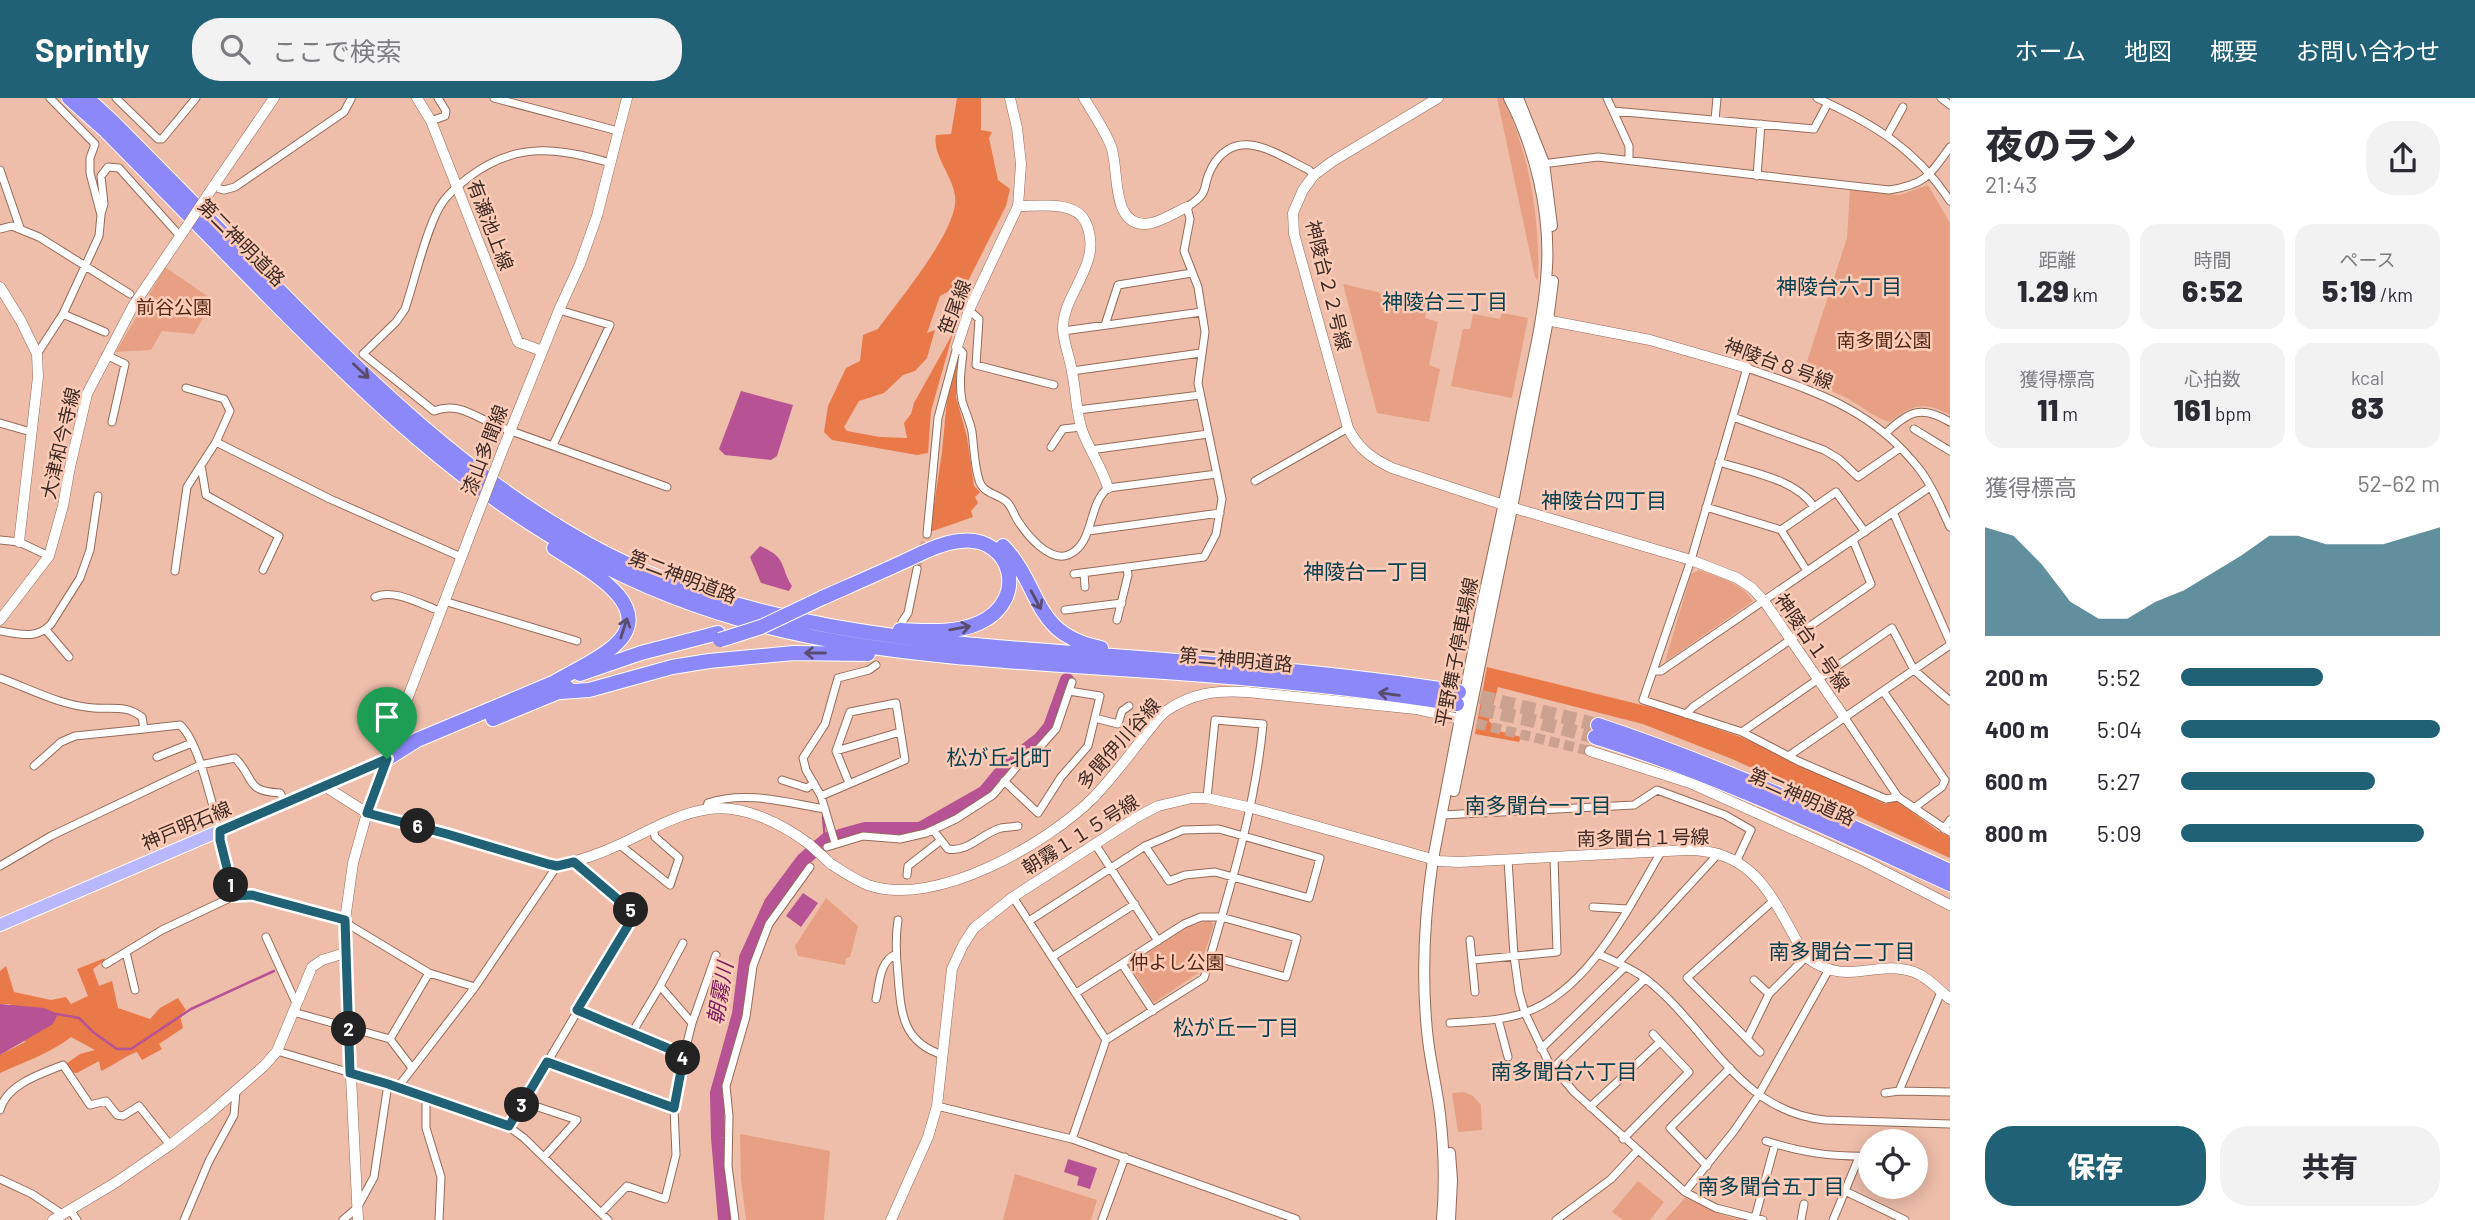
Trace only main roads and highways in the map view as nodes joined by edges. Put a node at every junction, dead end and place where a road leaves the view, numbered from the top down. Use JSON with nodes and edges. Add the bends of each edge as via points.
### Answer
{"nodes":[{"id":1,"x":69,"y":98,"type":"edge"},
{"id":2,"x":87,"y":98,"type":"edge"},
{"id":3,"x":1509,"y":98,"type":"edge"},
{"id":4,"x":1518,"y":98,"type":"edge"},
{"id":5,"x":1539,"y":165,"type":"junction"},
{"id":6,"x":400,"y":425,"type":"junction"},
{"id":7,"x":820,"y":595,"type":"junction"},
{"id":8,"x":794,"y":620,"type":"junction"},
{"id":9,"x":1137,"y":658,"type":"junction"},
{"id":10,"x":1055,"y":664,"type":"junction"},
{"id":11,"x":556,"y":687,"type":"junction"},
{"id":12,"x":387,"y":759,"type":"joint"},
{"id":13,"x":1436,"y":860,"type":"junction"},
{"id":14,"x":1950,"y":871,"type":"edge"},
{"id":15,"x":1950,"y":884,"type":"edge"},
{"id":16,"x":0,"y":925,"type":"edge"},
{"id":17,"x":1442,"y":1220,"type":"edge"},
{"id":18,"x":1450,"y":1220,"type":"edge"}],
"edges":[{"from":1,"to":6,"type":"highway","name":"第二神明道路"},
{"from":2,"to":8,"type":"highway","name":"第二神明道路","one_way":true,"via":[[327,339],[473,470],[537,514],[622,562],[690,590]]},
{"from":3,"to":5,"type":"main road","name":"平野舞子停車場線"},
{"from":4,"to":5,"type":"main road","name":"平野舞子停車場線"},
{"from":5,"to":13,"type":"main road","name":"平野舞子停車場線","via":[[1551,207],[1553,274]]},
{"from":6,"to":10,"type":"highway","name":"第二神明道路","via":[[490,496],[553,538],[616,572],[684,600],[781,630],[849,643]]},
{"from":11,"to":6,"type":"highway","one_way":true,"via":[[618,642],[628,624],[624,602],[608,584],[453,474]]},
{"from":8,"to":7,"type":"highway","one_way":true,"via":[[891,630],[962,628],[988,619],[1001,608],[1010,579],[1005,562],[994,550],[979,541],[960,540]]},
{"from":7,"to":9,"type":"highway","one_way":true,"via":[[939,538],[981,534],[998,541],[1011,554],[1043,612],[1063,634]]},
{"from":7,"to":11,"type":"highway","via":[[719,636],[641,653]]},
{"from":8,"to":9,"type":"highway","name":"第二神明道路","via":[[928,642]]},
{"from":9,"to":10,"type":"highway","name":"第二神明道路","one_way":true,"via":[[1343,676],[1457,704],[1313,685]]},
{"from":10,"to":11,"type":"highway","one_way":true,"via":[[794,653],[672,667],[589,690]]},
{"from":11,"to":12,"type":"highway","via":[[417,740]]},
{"from":12,"to":16,"type":"main road","name":"神戸明石線"},
{"from":13,"to":17,"type":"main road","name":"平野舞子停車場線","via":[[1423,953],[1428,1040],[1440,1113]]},
{"from":13,"to":18,"type":"main road","name":"平野舞子停車場線","via":[[1430,965],[1433,1039],[1446,1106],[1452,1180]]},
{"from":14,"to":15,"type":"highway","name":"第二神明道路","via":[[1755,782],[1675,751],[1594,737],[1741,789]]}]}
